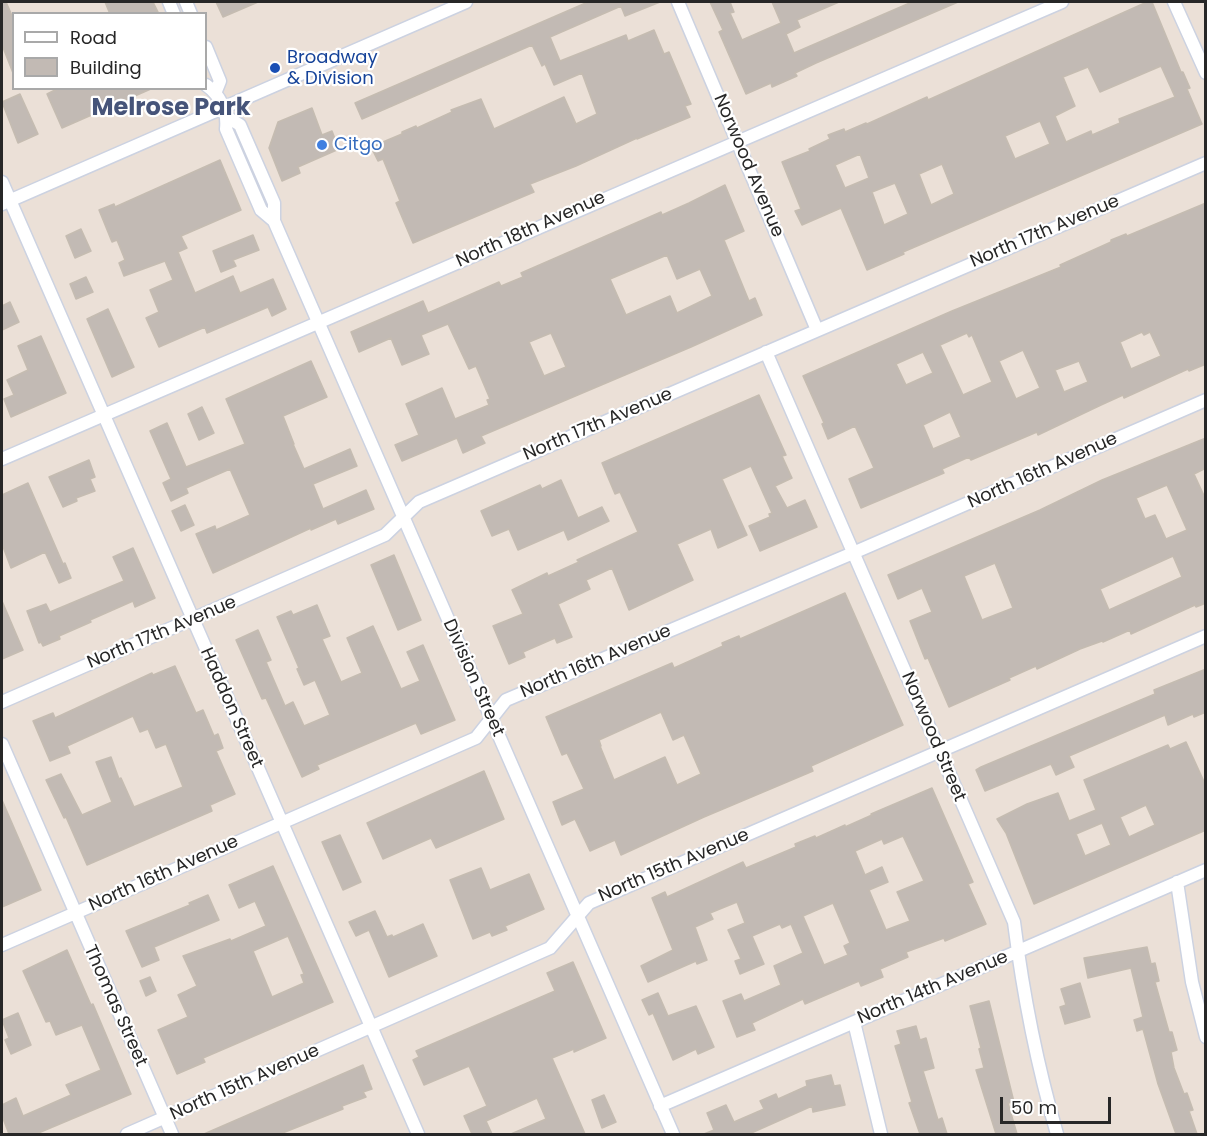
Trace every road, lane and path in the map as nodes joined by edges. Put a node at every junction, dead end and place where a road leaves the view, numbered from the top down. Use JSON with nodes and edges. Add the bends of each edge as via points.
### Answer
{"nodes":[{"id":1,"x":466,"y":2,"type":"edge"},
{"id":2,"x":678,"y":2,"type":"edge"},
{"id":3,"x":1062,"y":2,"type":"edge"},
{"id":4,"x":1174,"y":2,"type":"edge"},
{"id":5,"x":207,"y":49,"type":"edge"},
{"id":6,"x":1206,"y":73,"type":"edge"},
{"id":7,"x":211,"y":88,"type":"edge"},
{"id":8,"x":225,"y":112,"type":"junction"},
{"id":9,"x":737,"y":141,"type":"junction"},
{"id":10,"x":1206,"y":163,"type":"edge"},
{"id":11,"x":2,"y":182,"type":"edge"},
{"id":12,"x":5,"y":202,"type":"edge"},
{"id":13,"x":319,"y":323,"type":"junction"},
{"id":14,"x":817,"y":330,"type":"junction"},
{"id":15,"x":766,"y":352,"type":"junction"},
{"id":16,"x":1206,"y":400,"type":"edge"},
{"id":17,"x":103,"y":414,"type":"junction"},
{"id":18,"x":2,"y":459,"type":"edge"},
{"id":19,"x":403,"y":518,"type":"junction"},
{"id":20,"x":853,"y":554,"type":"junction"},
{"id":21,"x":193,"y":620,"type":"junction"},
{"id":22,"x":1206,"y":636,"type":"edge"},
{"id":23,"x":2,"y":702,"type":"edge"},
{"id":24,"x":491,"y":718,"type":"junction"},
{"id":25,"x":2,"y":744,"type":"edge"},
{"id":26,"x":940,"y":752,"type":"junction"},
{"id":27,"x":282,"y":823,"type":"junction"},
{"id":28,"x":1206,"y":870,"type":"edge"},
{"id":29,"x":1177,"y":882,"type":"junction"},
{"id":30,"x":74,"y":913,"type":"junction"},
{"id":31,"x":578,"y":917,"type":"junction"},
{"id":32,"x":2,"y":945,"type":"edge"},
{"id":33,"x":1018,"y":951,"type":"junction"},
{"id":34,"x":854,"y":1022,"type":"junction"},
{"id":35,"x":371,"y":1027,"type":"junction"},
{"id":36,"x":1206,"y":1037,"type":"edge"},
{"id":37,"x":660,"y":1106,"type":"junction"},
{"id":38,"x":165,"y":1118,"type":"junction"},
{"id":39,"x":127,"y":1134,"type":"edge"},
{"id":40,"x":172,"y":1134,"type":"edge"},
{"id":41,"x":418,"y":1134,"type":"edge"},
{"id":42,"x":673,"y":1134,"type":"edge"},
{"id":43,"x":881,"y":1134,"type":"edge"},
{"id":44,"x":1057,"y":1134,"type":"edge"}],
"edges":[{"from":1,"to":8,"type":"street"},
{"from":2,"to":9,"type":"street","name":"Norwood Avenue"},
{"from":3,"to":9,"type":"street","name":"North 18th Avenue"},
{"from":4,"to":6,"type":"street"},
{"from":5,"to":7,"type":"street","name":"Division Street","via":[[220,81]]},
{"from":7,"to":8,"type":"street","name":"Division Street"},
{"from":8,"to":12,"type":"street"},
{"from":8,"to":13,"type":"street","name":"Division Street","via":[[240,125],[274,202],[274,221]]},
{"from":9,"to":13,"type":"street","name":"North 18th Avenue"},
{"from":9,"to":14,"type":"street","name":"Norwood Avenue"},
{"from":10,"to":14,"type":"street","name":"North 17th Avenue"},
{"from":11,"to":12,"type":"street","name":"Haddon Street"},
{"from":12,"to":17,"type":"street","name":"Haddon Street"},
{"from":13,"to":17,"type":"street","name":"North 18th Avenue"},
{"from":13,"to":19,"type":"street","name":"Division Street"},
{"from":14,"to":15,"type":"street","name":"North 17th Avenue"},
{"from":15,"to":19,"type":"street","name":"North 17th Avenue","via":[[419,502]]},
{"from":15,"to":20,"type":"street","name":"Norwood Street"},
{"from":16,"to":20,"type":"street","name":"North 16th Avenue"},
{"from":17,"to":18,"type":"street","name":"North 18th Avenue"},
{"from":17,"to":21,"type":"street","name":"Haddon Street"},
{"from":19,"to":21,"type":"street","name":"North 17th Avenue","via":[[385,535]]},
{"from":19,"to":24,"type":"street","name":"Division Street"},
{"from":20,"to":24,"type":"street","name":"North 16th Avenue","via":[[506,700]]},
{"from":20,"to":26,"type":"street","name":"Norwood Street"},
{"from":21,"to":23,"type":"street","name":"North 17th Avenue"},
{"from":21,"to":27,"type":"street","name":"Haddon Street"},
{"from":22,"to":26,"type":"street","name":"North 15th Avenue"},
{"from":24,"to":27,"type":"street","name":"North 16th Avenue","via":[[476,738]]},
{"from":24,"to":31,"type":"street","name":"Division Street"},
{"from":25,"to":30,"type":"street","name":"Thomas Street"},
{"from":26,"to":31,"type":"street","name":"North 15th Avenue","via":[[589,903]]},
{"from":26,"to":33,"type":"street","name":"Norwood Street","via":[[1014,922]]},
{"from":27,"to":30,"type":"street","name":"North 16th Avenue"},
{"from":27,"to":35,"type":"street","name":"Haddon Street"},
{"from":28,"to":29,"type":"street","name":"North 14th Avenue"},
{"from":29,"to":33,"type":"street","name":"North 14th Avenue"},
{"from":29,"to":36,"type":"street","via":[[1192,982]]},
{"from":30,"to":32,"type":"street","name":"North 16th Avenue"},
{"from":30,"to":38,"type":"street","name":"Thomas Street"},
{"from":31,"to":35,"type":"street","name":"North 15th Avenue","via":[[550,948]]},
{"from":31,"to":37,"type":"street","name":"Division Street"},
{"from":33,"to":34,"type":"street","name":"North 14th Avenue"},
{"from":33,"to":44,"type":"street","name":"Norwood Street","via":[[1038,1062]]},
{"from":34,"to":37,"type":"street","name":"North 14th Avenue"},
{"from":34,"to":43,"type":"street"},
{"from":35,"to":38,"type":"street","name":"North 15th Avenue"},
{"from":35,"to":41,"type":"street","name":"Haddon Street"},
{"from":37,"to":42,"type":"street","name":"Division Street"},
{"from":38,"to":39,"type":"street","name":"North 15th Avenue"},
{"from":38,"to":40,"type":"street","name":"Thomas Street"}]}
